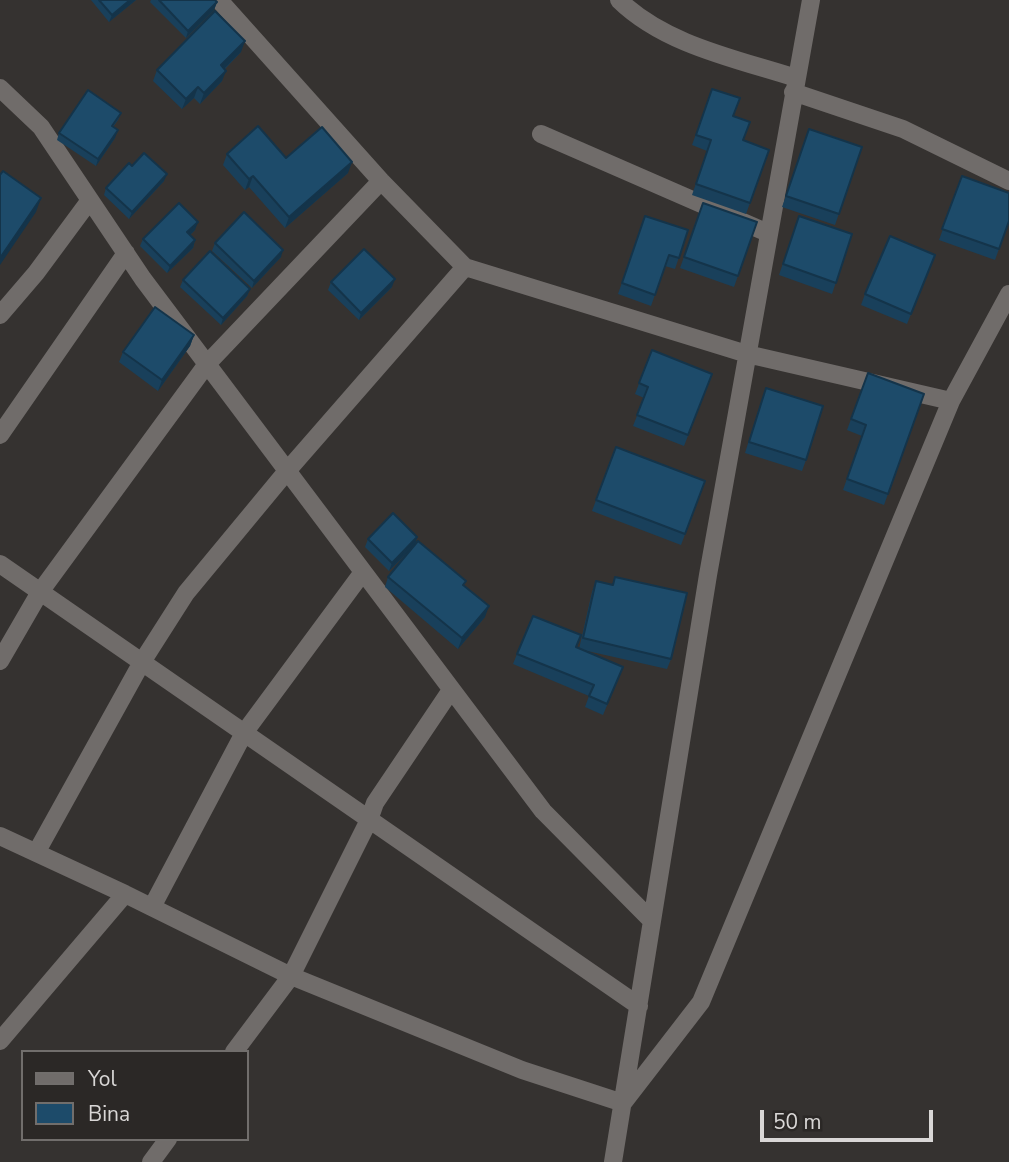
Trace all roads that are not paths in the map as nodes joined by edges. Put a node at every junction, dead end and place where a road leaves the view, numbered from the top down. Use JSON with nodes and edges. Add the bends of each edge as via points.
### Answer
{"nodes":[{"id":1,"x":219,"y":0,"type":"edge"},
{"id":2,"x":619,"y":0,"type":"edge"},
{"id":3,"x":811,"y":0,"type":"edge"},
{"id":4,"x":795,"y":85,"type":"junction"},
{"id":5,"x":0,"y":88,"type":"edge"},
{"id":6,"x":541,"y":134,"type":"dead end"},
{"id":7,"x":381,"y":180,"type":"junction"},
{"id":8,"x":1009,"y":181,"type":"edge"},
{"id":9,"x":90,"y":200,"type":"junction"},
{"id":10,"x":768,"y":233,"type":"junction"},
{"id":11,"x":126,"y":253,"type":"junction"},
{"id":12,"x":465,"y":267,"type":"junction"},
{"id":13,"x":1009,"y":294,"type":"edge"},
{"id":14,"x":0,"y":315,"type":"edge"},
{"id":15,"x":747,"y":354,"type":"junction"},
{"id":16,"x":206,"y":364,"type":"junction"},
{"id":17,"x":951,"y":401,"type":"junction"},
{"id":18,"x":0,"y":435,"type":"edge"},
{"id":19,"x":287,"y":471,"type":"junction"},
{"id":20,"x":0,"y":564,"type":"edge"},
{"id":21,"x":363,"y":572,"type":"junction"},
{"id":22,"x":40,"y":592,"type":"junction"},
{"id":23,"x":0,"y":661,"type":"edge"},
{"id":24,"x":142,"y":662,"type":"junction"},
{"id":25,"x":451,"y":690,"type":"junction"},
{"id":26,"x":244,"y":733,"type":"junction"},
{"id":27,"x":369,"y":820,"type":"junction"},
{"id":28,"x":0,"y":836,"type":"edge"},
{"id":29,"x":36,"y":853,"type":"junction"},
{"id":30,"x":125,"y":894,"type":"junction"},
{"id":31,"x":152,"y":907,"type":"junction"},
{"id":32,"x":652,"y":920,"type":"junction"},
{"id":33,"x":291,"y":976,"type":"junction"},
{"id":34,"x":639,"y":1006,"type":"junction"},
{"id":35,"x":0,"y":1041,"type":"edge"},
{"id":36,"x":236,"y":1050,"type":"edge"},
{"id":37,"x":623,"y":1103,"type":"junction"},
{"id":38,"x":167,"y":1141,"type":"edge"},
{"id":39,"x":151,"y":1162,"type":"edge"},
{"id":40,"x":613,"y":1162,"type":"edge"}],
"edges":[{"from":1,"to":7,"type":"street"},
{"from":2,"to":4,"type":"street","via":[[636,17],[696,46]]},
{"from":3,"to":4,"type":"street"},
{"from":4,"to":8,"type":"street","via":[[903,129]]},
{"from":4,"to":10,"type":"street"},
{"from":5,"to":9,"type":"street","via":[[41,127]]},
{"from":6,"to":10,"type":"street"},
{"from":7,"to":12,"type":"street"},
{"from":7,"to":16,"type":"street"},
{"from":9,"to":11,"type":"street"},
{"from":9,"to":14,"type":"street"},
{"from":10,"to":15,"type":"street"},
{"from":11,"to":16,"type":"street"},
{"from":11,"to":18,"type":"street"},
{"from":12,"to":15,"type":"street"},
{"from":12,"to":19,"type":"street"},
{"from":13,"to":17,"type":"street"},
{"from":15,"to":17,"type":"street"},
{"from":15,"to":32,"type":"street"},
{"from":16,"to":19,"type":"street"},
{"from":16,"to":22,"type":"street"},
{"from":17,"to":37,"type":"street","via":[[701,1002]]},
{"from":19,"to":21,"type":"street"},
{"from":19,"to":24,"type":"street","via":[[186,593]]},
{"from":20,"to":22,"type":"street"},
{"from":21,"to":25,"type":"street"},
{"from":21,"to":26,"type":"street"},
{"from":22,"to":23,"type":"street"},
{"from":22,"to":24,"type":"street"},
{"from":24,"to":26,"type":"street"},
{"from":24,"to":29,"type":"street"},
{"from":25,"to":27,"type":"street","via":[[375,803]]},
{"from":25,"to":32,"type":"street","via":[[543,811]]},
{"from":26,"to":27,"type":"street"},
{"from":26,"to":31,"type":"street"},
{"from":27,"to":33,"type":"street"},
{"from":27,"to":34,"type":"street"},
{"from":28,"to":29,"type":"street"},
{"from":29,"to":30,"type":"street"},
{"from":30,"to":31,"type":"street"},
{"from":30,"to":35,"type":"street"},
{"from":31,"to":33,"type":"street"},
{"from":32,"to":34,"type":"street"},
{"from":33,"to":36,"type":"street"},
{"from":33,"to":37,"type":"street","via":[[522,1070]]},
{"from":34,"to":37,"type":"street"},
{"from":37,"to":40,"type":"street"},
{"from":38,"to":39,"type":"street"}]}
